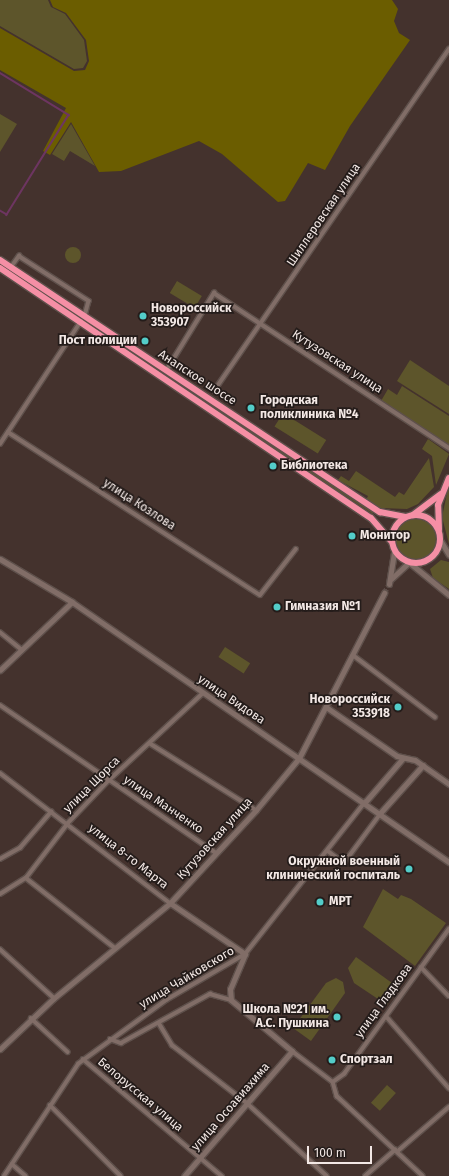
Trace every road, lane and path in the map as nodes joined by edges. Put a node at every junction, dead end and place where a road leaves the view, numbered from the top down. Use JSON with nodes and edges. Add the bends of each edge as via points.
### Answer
{"nodes":[{"id":1,"x":449,"y":49,"type":"edge"},
{"id":2,"x":0,"y":260,"type":"edge"},
{"id":3,"x":12,"y":267,"type":"junction"},
{"id":4,"x":0,"y":268,"type":"edge"},
{"id":5,"x":82,"y":319,"type":"junction"},
{"id":6,"x":261,"y":324,"type":"junction"},
{"id":7,"x":166,"y":371,"type":"junction"},
{"id":8,"x":214,"y":391,"type":"dead end"},
{"id":9,"x":8,"y":432,"type":"junction"},
{"id":10,"x":0,"y":444,"type":"edge"},
{"id":11,"x":449,"y":448,"type":"edge"},
{"id":12,"x":449,"y":478,"type":"edge"},
{"id":13,"x":442,"y":493,"type":"junction"},
{"id":14,"x":409,"y":516,"type":"junction"},
{"id":15,"x":439,"y":532,"type":"junction"},
{"id":16,"x":440,"y":540,"type":"junction"},
{"id":17,"x":391,"y":541,"type":"junction"},
{"id":18,"x":296,"y":549,"type":"dead end"},
{"id":19,"x":394,"y":551,"type":"junction"},
{"id":20,"x":449,"y":555,"type":"edge"},
{"id":21,"x":0,"y":558,"type":"edge"},
{"id":22,"x":410,"y":563,"type":"junction"},
{"id":23,"x":384,"y":593,"type":"tunnel mouth"},
{"id":24,"x":449,"y":595,"type":"edge"},
{"id":25,"x":72,"y":602,"type":"junction"},
{"id":26,"x":0,"y":632,"type":"edge"},
{"id":27,"x":22,"y":650,"type":"junction"},
{"id":28,"x":353,"y":655,"type":"junction"},
{"id":29,"x":0,"y":670,"type":"edge"},
{"id":30,"x":203,"y":693,"type":"junction"},
{"id":31,"x":0,"y":705,"type":"edge"},
{"id":32,"x":326,"y":707,"type":"junction"},
{"id":33,"x":435,"y":717,"type":"dead end"},
{"id":34,"x":151,"y":744,"type":"junction"},
{"id":35,"x":299,"y":758,"type":"junction"},
{"id":36,"x":403,"y":758,"type":"junction"},
{"id":37,"x":423,"y":765,"type":"junction"},
{"id":38,"x":0,"y":773,"type":"edge"},
{"id":39,"x":108,"y":781,"type":"junction"},
{"id":40,"x":449,"y":784,"type":"edge"},
{"id":41,"x":366,"y":801,"type":"junction"},
{"id":42,"x":256,"y":810,"type":"junction"},
{"id":43,"x":51,"y":812,"type":"junction"},
{"id":44,"x":381,"y":812,"type":"junction"},
{"id":45,"x":68,"y":823,"type":"junction"},
{"id":46,"x":328,"y":851,"type":"junction"},
{"id":47,"x":216,"y":853,"type":"junction"},
{"id":48,"x":1,"y":860,"type":"edge"},
{"id":49,"x":449,"y":862,"type":"edge"},
{"id":50,"x":26,"y":878,"type":"junction"},
{"id":51,"x":0,"y":894,"type":"edge"},
{"id":52,"x":170,"y":903,"type":"junction"},
{"id":53,"x":449,"y":929,"type":"edge"},
{"id":54,"x":115,"y":948,"type":"junction"},
{"id":55,"x":0,"y":949,"type":"edge"},
{"id":56,"x":245,"y":954,"type":"junction"},
{"id":57,"x":421,"y":967,"type":"junction"},
{"id":58,"x":449,"y":996,"type":"edge"},
{"id":59,"x":54,"y":998,"type":"junction"},
{"id":60,"x":231,"y":1000,"type":"junction"},
{"id":61,"x":386,"y":1016,"type":"junction"},
{"id":62,"x":31,"y":1018,"type":"junction"},
{"id":63,"x":159,"y":1023,"type":"junction"},
{"id":64,"x":110,"y":1039,"type":"junction"},
{"id":65,"x":0,"y":1049,"type":"edge"},
{"id":66,"x":292,"y":1051,"type":"junction"},
{"id":67,"x":68,"y":1052,"type":"dead end"},
{"id":68,"x":83,"y":1059,"type":"junction"},
{"id":69,"x":333,"y":1082,"type":"junction"},
{"id":70,"x":449,"y":1088,"type":"edge"},
{"id":71,"x":247,"y":1103,"type":"junction"},
{"id":72,"x":50,"y":1105,"type":"junction"},
{"id":73,"x":449,"y":1107,"type":"edge"},
{"id":74,"x":397,"y":1150,"type":"junction"},
{"id":75,"x":201,"y":1157,"type":"junction"},
{"id":76,"x":12,"y":1164,"type":"junction"},
{"id":77,"x":4,"y":1176,"type":"edge"},
{"id":78,"x":26,"y":1176,"type":"edge"},
{"id":79,"x":121,"y":1176,"type":"edge"},
{"id":80,"x":184,"y":1176,"type":"edge"},
{"id":81,"x":222,"y":1176,"type":"edge"},
{"id":82,"x":327,"y":1176,"type":"edge"},
{"id":83,"x":365,"y":1176,"type":"edge"},
{"id":84,"x":423,"y":1176,"type":"edge"}],
"edges":[{"from":1,"to":6,"type":"street","name":"Шиллеровская улица"},
{"from":2,"to":3,"type":"highway","name":"Анапское шоссе"},
{"from":3,"to":5,"type":"highway","name":"Анапское шоссе"},
{"from":3,"to":5,"type":"street","via":[[19,256],[89,301]]},
{"from":4,"to":5,"type":"highway","name":"Анапское шоссе"},
{"from":5,"to":7,"type":"highway","name":"Анапское шоссе"},
{"from":5,"to":9,"type":"street"},
{"from":5,"to":17,"type":"highway","name":"Анапское шоссе","via":[[371,518]]},
{"from":6,"to":7,"type":"street","name":"Кутузовская улица","via":[[214,293]]},
{"from":6,"to":8,"type":"street","name":"Шиллеровская улица"},
{"from":6,"to":11,"type":"street","name":"Кутузовская улица"},
{"from":7,"to":14,"type":"highway","name":"Анапское шоссе","via":[[380,512]]},
{"from":9,"to":10,"type":"street"},
{"from":9,"to":18,"type":"street","name":"улица Козлова","via":[[260,595]]},
{"from":12,"to":13,"type":"highway"},
{"from":13,"to":14,"type":"highway"},
{"from":13,"to":15,"type":"highway"},
{"from":14,"to":15,"type":"highway","via":[[431,520]]},
{"from":14,"to":17,"type":"highway","via":[[395,527]]},
{"from":15,"to":16,"type":"highway"},
{"from":16,"to":20,"type":"street"},
{"from":16,"to":22,"type":"highway","via":[[433,556],[423,563]]},
{"from":17,"to":19,"type":"highway"},
{"from":19,"to":22,"type":"highway"},
{"from":19,"to":22,"type":"street","via":[[390,582]]},
{"from":21,"to":25,"type":"street","name":"улица Видова"},
{"from":22,"to":24,"type":"street"},
{"from":23,"to":28,"type":"street","name":"Кутузовская улица"},
{"from":25,"to":27,"type":"street"},
{"from":25,"to":30,"type":"street","name":"улица Видова"},
{"from":26,"to":27,"type":"street"},
{"from":27,"to":29,"type":"street"},
{"from":28,"to":32,"type":"street","name":"Кутузовская улица"},
{"from":28,"to":33,"type":"street"},
{"from":30,"to":34,"type":"street","name":"улица Щорса"},
{"from":30,"to":35,"type":"street","name":"улица Видова"},
{"from":31,"to":39,"type":"street","name":"улица Манченко"},
{"from":32,"to":35,"type":"street","name":"Кутузовская улица"},
{"from":32,"to":36,"type":"street"},
{"from":34,"to":39,"type":"street","name":"улица Щорса"},
{"from":34,"to":42,"type":"street"},
{"from":35,"to":41,"type":"street","name":"улица Видова"},
{"from":35,"to":42,"type":"street","name":"Кутузовская улица"},
{"from":36,"to":37,"type":"street"},
{"from":36,"to":41,"type":"street","name":"улица Чайковского"},
{"from":37,"to":40,"type":"street"},
{"from":37,"to":44,"type":"street"},
{"from":38,"to":43,"type":"street","name":"улица 8-го Марта"},
{"from":39,"to":45,"type":"street","name":"улица Щорса"},
{"from":39,"to":47,"type":"street","name":"улица Манченко"},
{"from":41,"to":44,"type":"street","name":"улица Видова"},
{"from":41,"to":46,"type":"street","name":"улица Чайковского"},
{"from":42,"to":47,"type":"street","name":"Кутузовская улица"},
{"from":43,"to":45,"type":"street","name":"улица 8-го Марта"},
{"from":43,"to":48,"type":"street","name":"улица Щорса","via":[[20,848]]},
{"from":44,"to":46,"type":"street","via":[[344,864]]},
{"from":44,"to":49,"type":"street","name":"улица Видова"},
{"from":45,"to":50,"type":"street","name":"улица Щорса"},
{"from":45,"to":52,"type":"street","name":"улица 8-го Марта"},
{"from":46,"to":56,"type":"street","name":"улица Чайковского"},
{"from":47,"to":52,"type":"street","name":"Кутузовская улица"},
{"from":50,"to":51,"type":"street","name":"улица Щорса"},
{"from":50,"to":54,"type":"street"},
{"from":52,"to":54,"type":"street","name":"Кутузовская улица"},
{"from":52,"to":56,"type":"street","name":"улица 8-го Марта"},
{"from":53,"to":57,"type":"street","name":"улица Гладкова"},
{"from":54,"to":59,"type":"street","name":"Кутузовская улица"},
{"from":55,"to":59,"type":"street"},
{"from":56,"to":60,"type":"street","via":[[230,989]]},
{"from":56,"to":64,"type":"street","name":"улица Чайковского","via":[[173,995]]},
{"from":57,"to":58,"type":"street"},
{"from":57,"to":61,"type":"street","name":"улица Гладкова"},
{"from":59,"to":62,"type":"street","name":"Кутузовская улица"},
{"from":60,"to":63,"type":"street","name":"улица Чайковского","via":[[210,994]]},
{"from":60,"to":66,"type":"street"},
{"from":61,"to":69,"type":"street","name":"улица Гладкова","via":[[344,1074]]},
{"from":61,"to":70,"type":"street"},
{"from":62,"to":65,"type":"street","name":"Кутузовская улица"},
{"from":62,"to":67,"type":"street"},
{"from":63,"to":64,"type":"street","name":"улица Чайковского","via":[[121,1043]]},
{"from":63,"to":71,"type":"street","via":[[172,1045]]},
{"from":64,"to":68,"type":"street","name":"улица Чайковского"},
{"from":66,"to":69,"type":"street"},
{"from":66,"to":71,"type":"street","name":"улица Осоавиахима"},
{"from":68,"to":72,"type":"street","name":"улица Чайковского"},
{"from":68,"to":75,"type":"street","name":"Белорусская улица"},
{"from":69,"to":74,"type":"street","via":[[337,1096]]},
{"from":71,"to":75,"type":"street","name":"улица Осоавиахима"},
{"from":71,"to":82,"type":"street"},
{"from":72,"to":76,"type":"street","name":"улица Чайковского"},
{"from":72,"to":79,"type":"street"},
{"from":73,"to":74,"type":"street"},
{"from":74,"to":83,"type":"street"},
{"from":74,"to":84,"type":"street"},
{"from":75,"to":80,"type":"street","name":"улица Осоавиахима"},
{"from":75,"to":81,"type":"street","name":"Белорусская улица"},
{"from":76,"to":77,"type":"street","name":"улица Чайковского"},
{"from":76,"to":78,"type":"street"}]}
